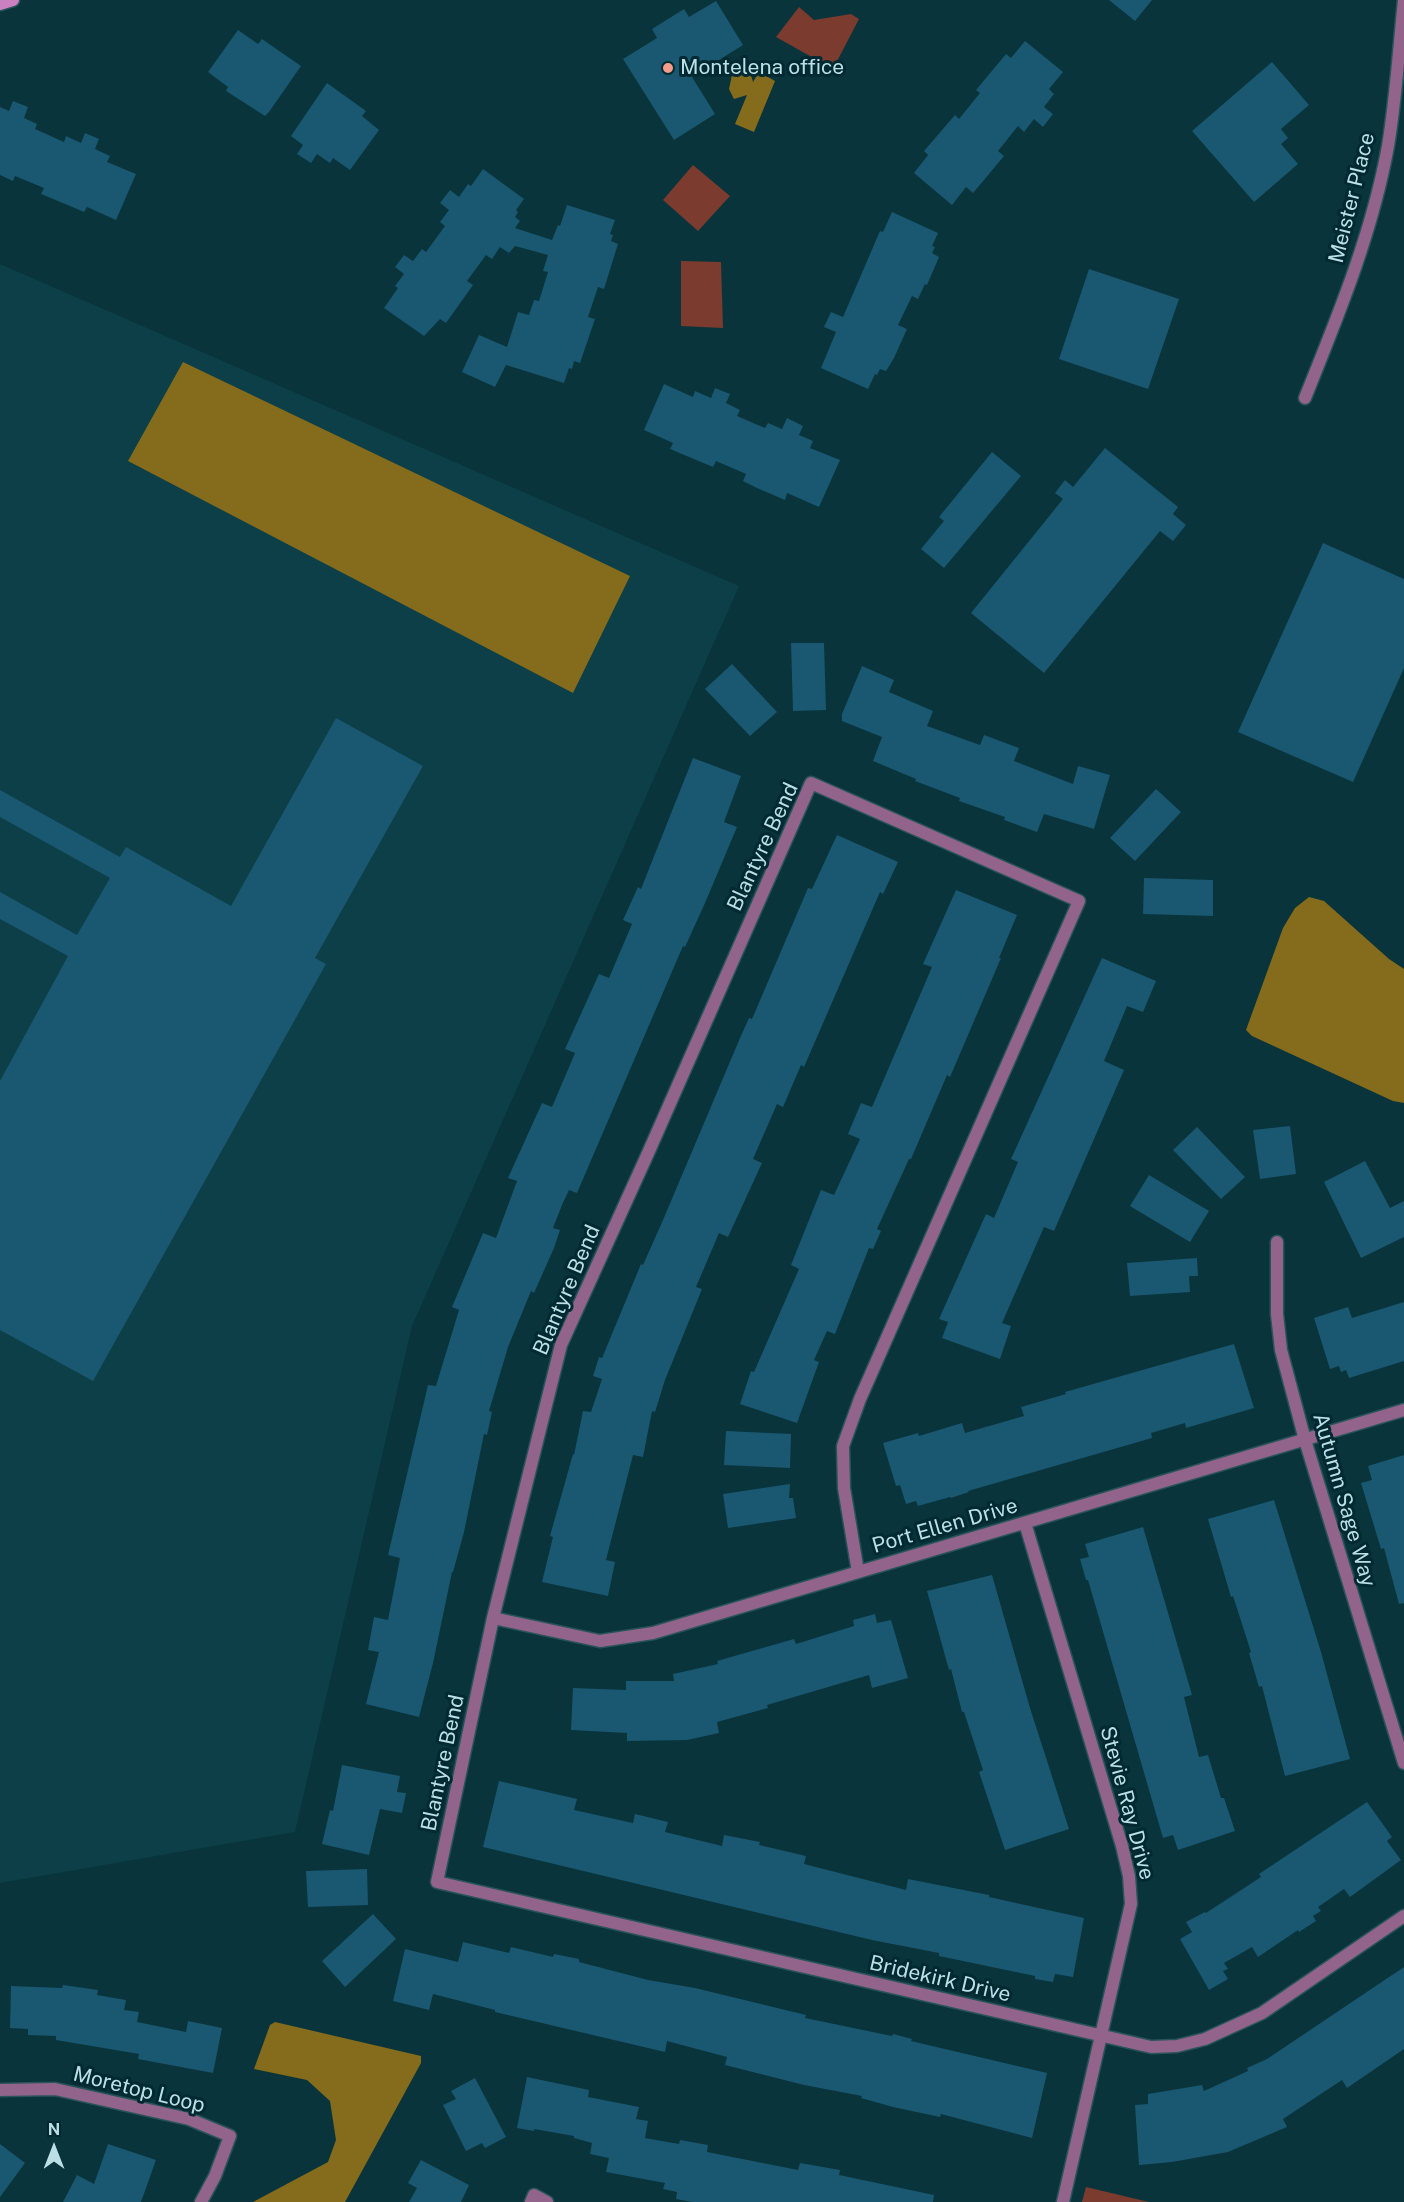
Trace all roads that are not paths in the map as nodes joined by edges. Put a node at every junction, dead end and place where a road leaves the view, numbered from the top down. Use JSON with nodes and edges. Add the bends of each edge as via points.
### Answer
{"nodes":[{"id":1,"x":13,"y":0,"type":"edge"},
{"id":2,"x":1404,"y":0,"type":"edge"},
{"id":3,"x":0,"y":4,"type":"edge"},
{"id":4,"x":1305,"y":398,"type":"dead end"},
{"id":5,"x":1278,"y":1242,"type":"dead end"},
{"id":6,"x":1404,"y":1410,"type":"edge"},
{"id":7,"x":1305,"y":1440,"type":"junction"},
{"id":8,"x":1025,"y":1523,"type":"junction"},
{"id":9,"x":858,"y":1572,"type":"junction"},
{"id":10,"x":493,"y":1618,"type":"junction"},
{"id":11,"x":1404,"y":1763,"type":"edge"},
{"id":12,"x":437,"y":1882,"type":"joint"},
{"id":13,"x":1404,"y":1916,"type":"edge"},
{"id":14,"x":1102,"y":2037,"type":"junction"},
{"id":15,"x":0,"y":2090,"type":"edge"},
{"id":16,"x":532,"y":2198,"type":"edge"},
{"id":17,"x":201,"y":2202,"type":"edge"},
{"id":18,"x":547,"y":2202,"type":"edge"},
{"id":19,"x":1063,"y":2202,"type":"edge"}],
"edges":[{"from":1,"to":3,"type":"main road"},
{"from":2,"to":4,"type":"street","name":"Meister Place","via":[[1391,122],[1375,204],[1345,298]]},
{"from":5,"to":7,"type":"street","name":"Autumn Sage Way","via":[[1281,1350]]},
{"from":6,"to":7,"type":"street","name":"Port Ellen Drive"},
{"from":7,"to":8,"type":"street","name":"Port Ellen Drive"},
{"from":7,"to":11,"type":"street","name":"Autumn Sage Way"},
{"from":8,"to":9,"type":"street","name":"Port Ellen Drive"},
{"from":8,"to":14,"type":"street","name":"Stevie Ray Drive","via":[[1129,1876],[1131,1904]]},
{"from":9,"to":10,"type":"street","name":"Port Ellen Drive","via":[[653,1632],[600,1641]]},
{"from":9,"to":10,"type":"street","name":"Blantyre Bend","via":[[844,1488],[843,1446],[1078,901],[811,783],[561,1345]]},
{"from":10,"to":12,"type":"street","name":"Blantyre Bend"},
{"from":12,"to":14,"type":"street","name":"Bridekirk Drive"},
{"from":13,"to":14,"type":"street","name":"Bridekirk Drive","via":[[1262,2013],[1205,2039],[1151,2047]]},
{"from":14,"to":19,"type":"street","name":"Stevie Ray Drive"},
{"from":15,"to":17,"type":"street","name":"Moretop Loop","via":[[55,2089],[189,2119],[230,2136]]},
{"from":16,"to":18,"type":"street"}]}
